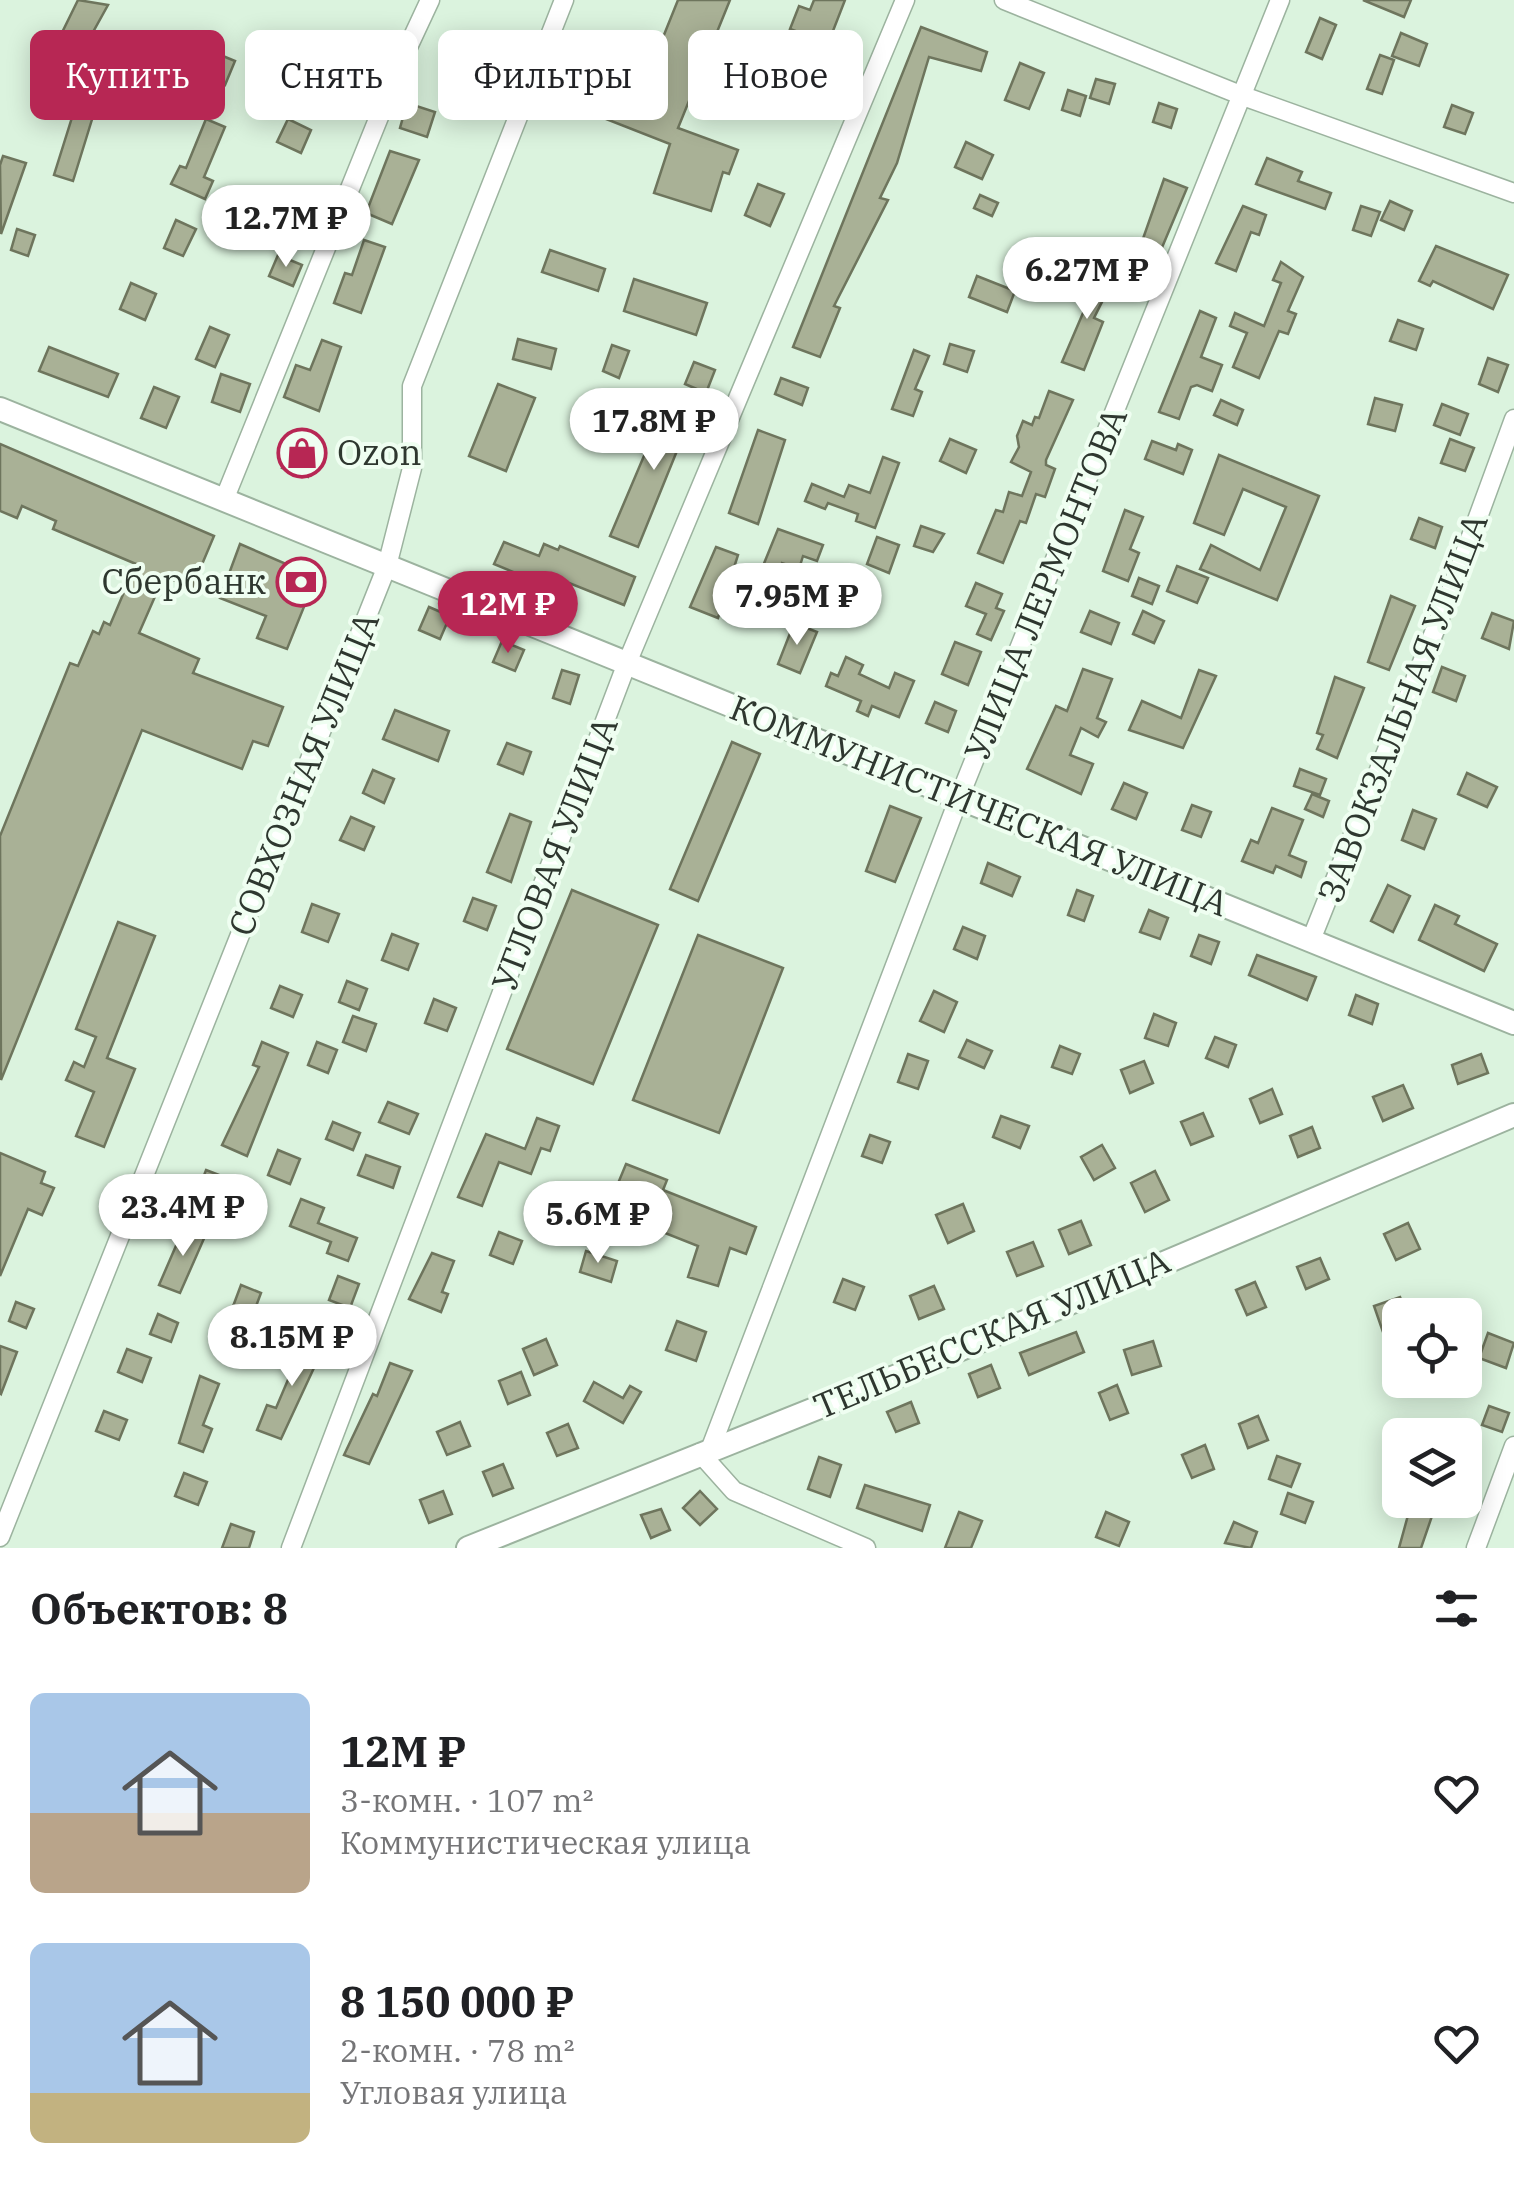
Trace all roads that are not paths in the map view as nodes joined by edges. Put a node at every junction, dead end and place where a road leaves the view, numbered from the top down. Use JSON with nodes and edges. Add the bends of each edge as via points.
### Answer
{"nodes":[{"id":1,"x":430,"y":0,"type":"edge"},
{"id":2,"x":564,"y":0,"type":"edge"},
{"id":3,"x":905,"y":0,"type":"edge"},
{"id":4,"x":1004,"y":0,"type":"edge"},
{"id":5,"x":1280,"y":0,"type":"edge"},
{"id":6,"x":1244,"y":96,"type":"junction"},
{"id":7,"x":1514,"y":193,"type":"edge"},
{"id":8,"x":0,"y":409,"type":"edge"},
{"id":9,"x":1514,"y":419,"type":"edge"},
{"id":10,"x":224,"y":500,"type":"junction"},
{"id":11,"x":387,"y":566,"type":"junction"},
{"id":12,"x":628,"y":664,"type":"junction"},
{"id":13,"x":960,"y":798,"type":"junction"},
{"id":14,"x":1311,"y":940,"type":"junction"},
{"id":15,"x":1514,"y":1023,"type":"edge"},
{"id":16,"x":1514,"y":1114,"type":"edge"},
{"id":17,"x":1514,"y":1446,"type":"edge"},
{"id":18,"x":705,"y":1452,"type":"junction"},
{"id":19,"x":0,"y":1537,"type":"edge"},
{"id":20,"x":290,"y":1548,"type":"edge"},
{"id":21,"x":468,"y":1548,"type":"edge"},
{"id":22,"x":866,"y":1548,"type":"edge"},
{"id":23,"x":1476,"y":1548,"type":"edge"}],
"edges":[{"from":1,"to":10,"type":"street"},
{"from":2,"to":11,"type":"street","name":"СОВХОЗНАЯ УЛИЦА","via":[[412,386],[412,468]]},
{"from":3,"to":12,"type":"street","name":"УГЛОВАЯ УЛИЦА"},
{"from":4,"to":6,"type":"street"},
{"from":5,"to":6,"type":"street","name":"УЛИЦА ЛЕРМОНТОВА"},
{"from":6,"to":7,"type":"street"},
{"from":6,"to":13,"type":"street","name":"УЛИЦА ЛЕРМОНТОВА"},
{"from":8,"to":10,"type":"street","name":"КОММУНИСТИЧЕСКАЯ УЛИЦА"},
{"from":9,"to":14,"type":"street","name":"ЗАВОКЗАЛЬНАЯ УЛИЦА"},
{"from":10,"to":11,"type":"street","name":"КОММУНИСТИЧЕСКАЯ УЛИЦА"},
{"from":11,"to":12,"type":"street","name":"КОММУНИСТИЧЕСКАЯ УЛИЦА"},
{"from":11,"to":19,"type":"street","name":"СОВХОЗНАЯ УЛИЦА"},
{"from":12,"to":13,"type":"street","name":"КОММУНИСТИЧЕСКАЯ УЛИЦА"},
{"from":12,"to":20,"type":"street","name":"УГЛОВАЯ УЛИЦА"},
{"from":13,"to":14,"type":"street","name":"КОММУНИСТИЧЕСКАЯ УЛИЦА"},
{"from":13,"to":18,"type":"street","name":"УЛИЦА ЛЕРМОНТОВА"},
{"from":14,"to":15,"type":"street","name":"КОММУНИСТИЧЕСКАЯ УЛИЦА"},
{"from":16,"to":18,"type":"street","name":"ТЕЛЬБЕССКАЯ УЛИЦА"},
{"from":17,"to":23,"type":"street"},
{"from":18,"to":21,"type":"street","name":"ТЕЛЬБЕССКАЯ УЛИЦА"},
{"from":18,"to":22,"type":"street","via":[[734,1492]]}]}
